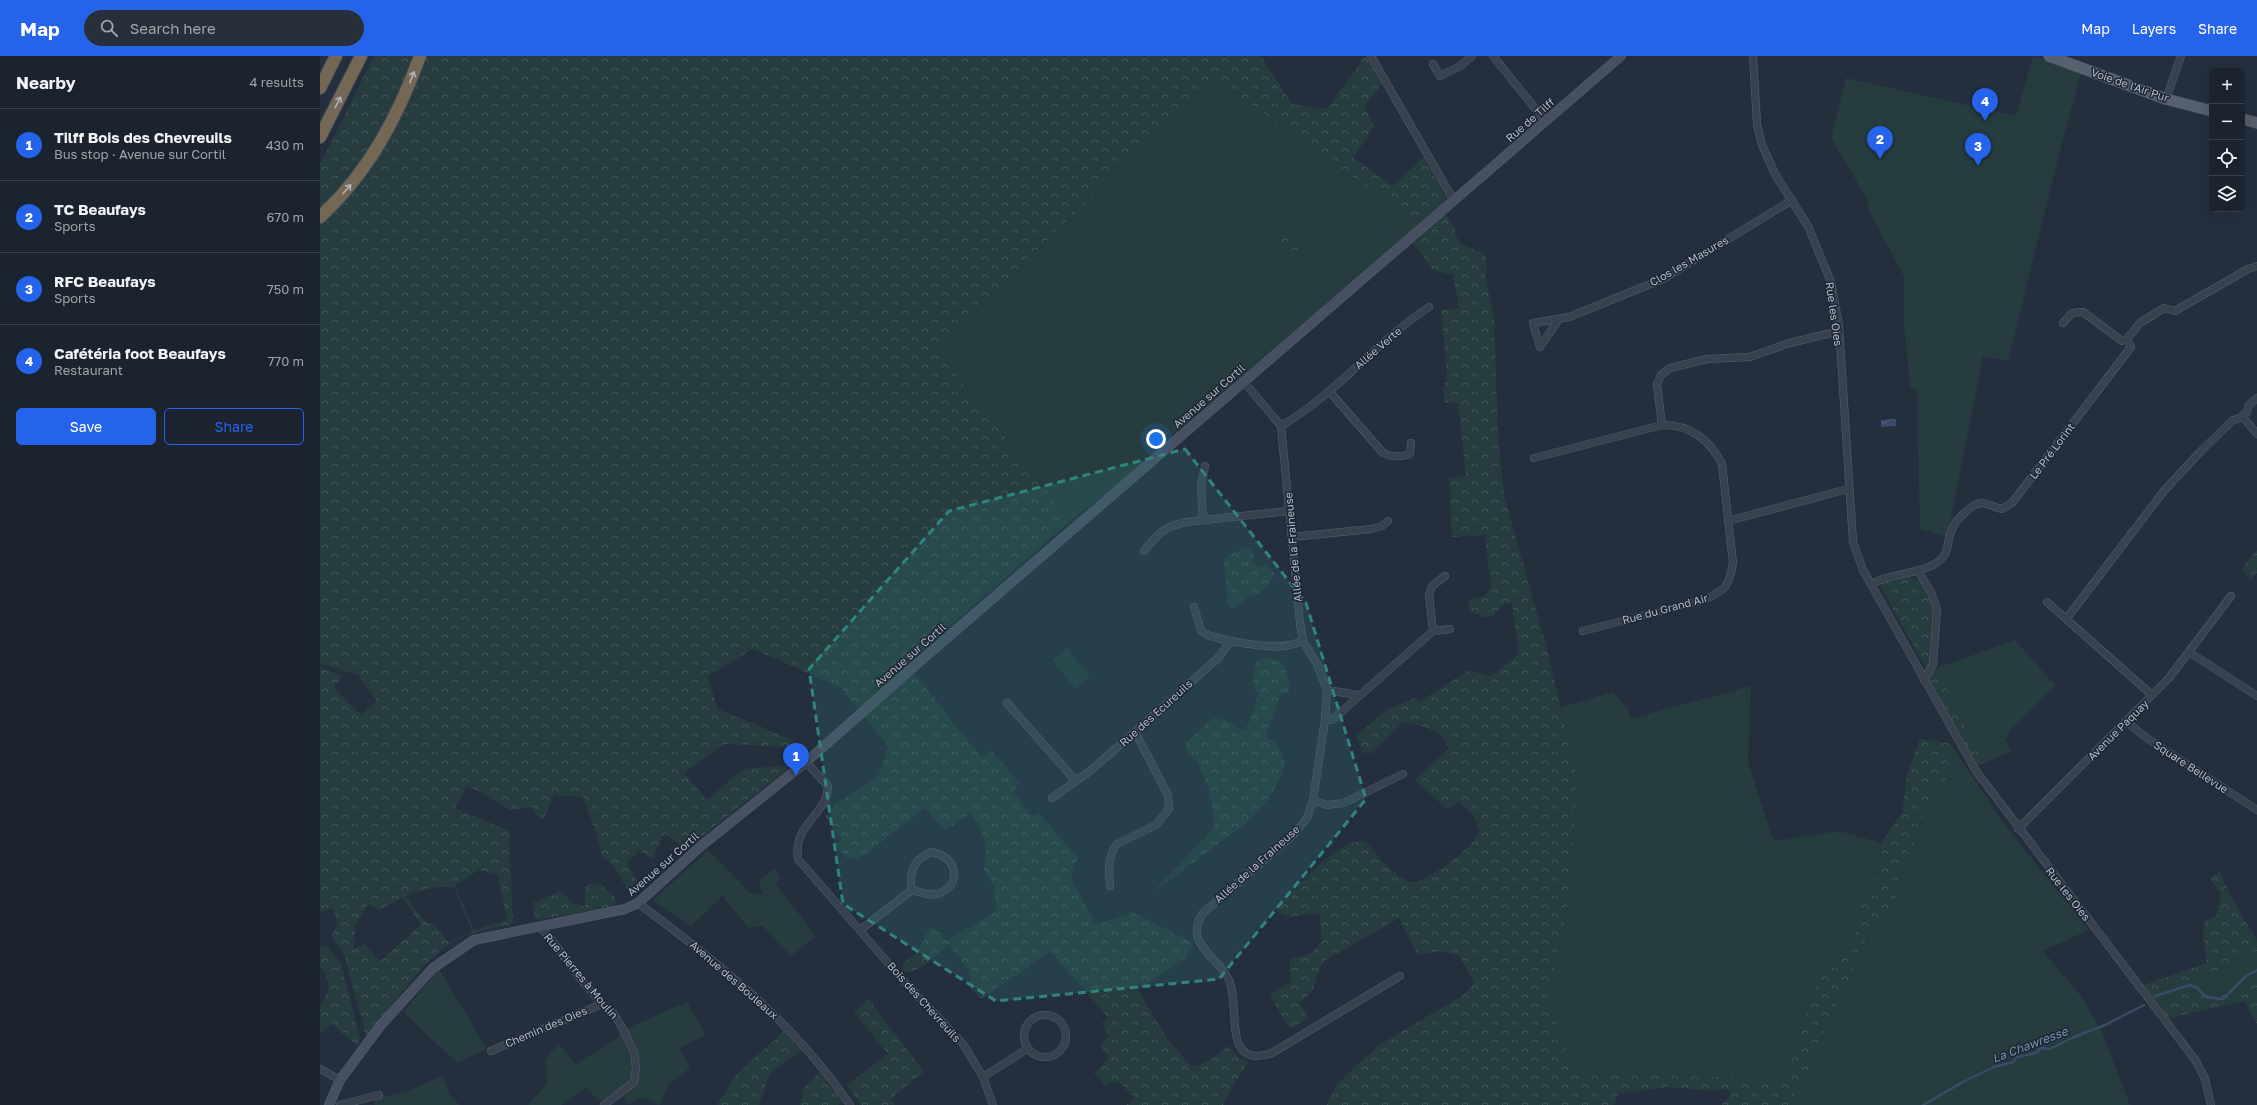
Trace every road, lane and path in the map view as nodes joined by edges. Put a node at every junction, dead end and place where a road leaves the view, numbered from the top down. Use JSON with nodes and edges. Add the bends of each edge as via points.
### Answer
{"nodes":[{"id":1,"x":336,"y":56,"type":"edge"},
{"id":2,"x":361,"y":56,"type":"edge"},
{"id":3,"x":420,"y":56,"type":"edge"},
{"id":4,"x":1371,"y":56,"type":"edge"},
{"id":5,"x":1472,"y":56,"type":"edge"},
{"id":6,"x":1493,"y":56,"type":"edge"},
{"id":7,"x":1621,"y":56,"type":"edge"},
{"id":8,"x":1752,"y":56,"type":"edge"},
{"id":9,"x":2049,"y":56,"type":"edge"},
{"id":10,"x":2181,"y":56,"type":"edge"},
{"id":11,"x":1433,"y":64,"type":"dead end"},
{"id":12,"x":320,"y":88,"type":"edge"},
{"id":13,"x":2166,"y":99,"type":"junction"},
{"id":14,"x":2209,"y":111,"type":"edge"},
{"id":15,"x":2245,"y":120,"type":"edge"},
{"id":16,"x":1546,"y":122,"type":"junction"},
{"id":17,"x":2257,"y":123,"type":"edge"},
{"id":18,"x":320,"y":137,"type":"edge"},
{"id":19,"x":1792,"y":200,"type":"junction"},
{"id":20,"x":1454,"y":201,"type":"junction"},
{"id":21,"x":1439,"y":215,"type":"joint"},
{"id":22,"x":320,"y":217,"type":"edge"},
{"id":23,"x":2257,"y":266,"type":"edge"},
{"id":24,"x":1429,"y":307,"type":"dead end"},
{"id":25,"x":1559,"y":319,"type":"dead end"},
{"id":26,"x":2063,"y":323,"type":"dead end"},
{"id":27,"x":1839,"y":331,"type":"junction"},
{"id":28,"x":2127,"y":339,"type":"junction"},
{"id":29,"x":1244,"y":382,"type":"junction"},
{"id":30,"x":1329,"y":391,"type":"junction"},
{"id":31,"x":2257,"y":398,"type":"edge"},
{"id":32,"x":2242,"y":416,"type":"junction"},
{"id":33,"x":1662,"y":425,"type":"junction"},
{"id":34,"x":1281,"y":426,"type":"junction"},
{"id":35,"x":2257,"y":434,"type":"edge"},
{"id":36,"x":1411,"y":443,"type":"dead end"},
{"id":37,"x":1534,"y":458,"type":"dead end"},
{"id":38,"x":1205,"y":466,"type":"dead end"},
{"id":39,"x":1848,"y":489,"type":"junction"},
{"id":40,"x":1289,"y":511,"type":"junction"},
{"id":41,"x":1203,"y":520,"type":"junction"},
{"id":42,"x":1388,"y":521,"type":"dead end"},
{"id":43,"x":1728,"y":522,"type":"junction"},
{"id":44,"x":1292,"y":537,"type":"junction"},
{"id":45,"x":1144,"y":551,"type":"dead end"},
{"id":46,"x":1918,"y":571,"type":"junction"},
{"id":47,"x":1445,"y":576,"type":"dead end"},
{"id":48,"x":1872,"y":584,"type":"junction"},
{"id":49,"x":2231,"y":596,"type":"dead end"},
{"id":50,"x":2047,"y":602,"type":"dead end"},
{"id":51,"x":1194,"y":607,"type":"dead end"},
{"id":52,"x":2067,"y":618,"type":"junction"},
{"id":53,"x":1450,"y":629,"type":"dead end"},
{"id":54,"x":1433,"y":631,"type":"junction"},
{"id":55,"x":1583,"y":631,"type":"dead end"},
{"id":56,"x":1231,"y":641,"type":"junction"},
{"id":57,"x":1303,"y":641,"type":"junction"},
{"id":58,"x":2189,"y":652,"type":"junction"},
{"id":59,"x":1924,"y":680,"type":"junction"},
{"id":60,"x":1327,"y":690,"type":"junction"},
{"id":61,"x":1358,"y":695,"type":"junction"},
{"id":62,"x":2152,"y":695,"type":"junction"},
{"id":63,"x":2257,"y":696,"type":"edge"},
{"id":64,"x":1007,"y":703,"type":"dead end"},
{"id":65,"x":1325,"y":720,"type":"junction"},
{"id":66,"x":2127,"y":722,"type":"junction"},
{"id":67,"x":1135,"y":732,"type":"junction"},
{"id":68,"x":806,"y":762,"type":"junction"},
{"id":69,"x":1403,"y":774,"type":"dead end"},
{"id":70,"x":1075,"y":780,"type":"junction"},
{"id":71,"x":1052,"y":798,"type":"dead end"},
{"id":72,"x":1313,"y":800,"type":"junction"},
{"id":73,"x":2257,"y":810,"type":"edge"},
{"id":74,"x":2018,"y":829,"type":"junction"},
{"id":75,"x":1110,"y":886,"type":"dead end"},
{"id":76,"x":912,"y":890,"type":"junction"},
{"id":77,"x":638,"y":903,"type":"junction"},
{"id":78,"x":538,"y":926,"type":"junction"},
{"id":79,"x":860,"y":930,"type":"junction"},
{"id":80,"x":1400,"y":976,"type":"dead end"},
{"id":81,"x":602,"y":1004,"type":"junction"},
{"id":82,"x":1026,"y":1049,"type":"junction"},
{"id":83,"x":491,"y":1051,"type":"dead end"},
{"id":84,"x":320,"y":1069,"type":"edge"},
{"id":85,"x":983,"y":1077,"type":"junction"},
{"id":86,"x":340,"y":1080,"type":"junction"},
{"id":87,"x":379,"y":1095,"type":"dead end"},
{"id":88,"x":329,"y":1105,"type":"edge"},
{"id":89,"x":340,"y":1105,"type":"edge"},
{"id":90,"x":604,"y":1105,"type":"edge"},
{"id":91,"x":850,"y":1105,"type":"edge"},
{"id":92,"x":993,"y":1105,"type":"edge"},
{"id":93,"x":2211,"y":1105,"type":"edge"}],
"edges":[{"from":1,"to":12,"type":"highway"},
{"from":18,"to":2,"type":"highway","one_way":true},
{"from":22,"to":3,"type":"highway","one_way":true,"via":[[358,177],[382,140],[400,106]]},
{"from":4,"to":20,"type":"street"},
{"from":5,"to":11,"type":"street","via":[[1459,67],[1440,76]]},
{"from":6,"to":16,"type":"street"},
{"from":7,"to":16,"type":"main road","name":"Rue de Tilff"},
{"from":8,"to":19,"type":"street","name":"Rue les Oies","via":[[1757,124],[1762,145],[1776,176]]},
{"from":9,"to":13,"type":"main road","name":"Voie de l'Air Pur"},
{"from":10,"to":13,"type":"street"},
{"from":13,"to":14,"type":"main road","name":"Voie de l'Air Pur"},
{"from":15,"to":17,"type":"main road"},
{"from":16,"to":20,"type":"main road","name":"Rue de Tilff"},
{"from":19,"to":25,"type":"street","name":"Clos les Masures","via":[[1663,279]]},
{"from":19,"to":27,"type":"street","name":"Rue les Oies","via":[[1808,226],[1825,264],[1831,282]]},
{"from":20,"to":21,"type":"main road","name":"Rue de Tilff"},
{"from":21,"to":29,"type":"main road","name":"Avenue sur Cortil"},
{"from":23,"to":28,"type":"street","name":"Le Pré Lorint","via":[[2175,311],[2164,308],[2158,311],[2140,323]]},
{"from":24,"to":30,"type":"street","name":"Allée Verte"},
{"from":26,"to":28,"type":"street","via":[[2072,313],[2082,312],[2122,341]]},
{"from":27,"to":33,"type":"street","via":[[1786,344],[1750,357],[1707,359],[1670,368],[1661,375],[1657,384]]},
{"from":27,"to":39,"type":"street","name":"Rue les Oies"},
{"from":28,"to":46,"type":"street","name":"Le Pré Lorint","via":[[2131,347],[2012,503],[2002,509],[1982,503],[1975,505],[1952,528],[1945,556],[1934,565]]},
{"from":29,"to":34,"type":"street"},
{"from":29,"to":68,"type":"main road","name":"Avenue sur Cortil"},
{"from":30,"to":34,"type":"street","name":"Allée Verte"},
{"from":30,"to":36,"type":"street","via":[[1383,453],[1404,456],[1410,454]]},
{"from":31,"to":32,"type":"street"},
{"from":32,"to":35,"type":"street"},
{"from":32,"to":52,"type":"street","via":[[2233,420],[2210,442],[2167,488]]},
{"from":33,"to":37,"type":"street","name":"Rue du Grand Air"},
{"from":33,"to":43,"type":"street","name":"Rue du Grand Air","via":[[1673,425],[1694,432],[1715,451],[1722,464]]},
{"from":34,"to":40,"type":"street","name":"Allée de la Fraineuse"},
{"from":38,"to":41,"type":"street","via":[[1200,495]]},
{"from":39,"to":43,"type":"street"},
{"from":39,"to":48,"type":"street","name":"Rue les Oies","via":[[1853,542],[1863,570]]},
{"from":40,"to":41,"type":"street"},
{"from":40,"to":44,"type":"street","name":"Allée de la Fraineuse"},
{"from":41,"to":45,"type":"street","via":[[1171,526],[1160,531]]},
{"from":42,"to":44,"type":"street","via":[[1371,529]]},
{"from":43,"to":55,"type":"street","name":"Rue du Grand Air","via":[[1733,563],[1731,577],[1723,591],[1704,600]]},
{"from":44,"to":57,"type":"street","name":"Allée de la Fraineuse"},
{"from":46,"to":48,"type":"street"},
{"from":46,"to":59,"type":"street","via":[[1931,592],[1937,610],[1933,664]]},
{"from":47,"to":54,"type":"street","via":[[1432,586],[1430,595]]},
{"from":48,"to":59,"type":"street","name":"Rue les Oies"},
{"from":49,"to":58,"type":"street"},
{"from":50,"to":52,"type":"street","name":"Avenue Paquay"},
{"from":51,"to":56,"type":"street","via":[[1201,631]]},
{"from":52,"to":62,"type":"street","name":"Avenue Paquay"},
{"from":53,"to":54,"type":"street"},
{"from":54,"to":61,"type":"street"},
{"from":56,"to":57,"type":"street","via":[[1278,648]]},
{"from":56,"to":67,"type":"street","name":"Rue des Ecureuils","via":[[1218,658]]},
{"from":57,"to":60,"type":"street","name":"Allée de la Fraineuse","via":[[1317,664]]},
{"from":58,"to":62,"type":"street"},
{"from":58,"to":63,"type":"street"},
{"from":59,"to":74,"type":"street","name":"Rue les Oies","via":[[1976,772]]},
{"from":60,"to":61,"type":"street"},
{"from":60,"to":65,"type":"street","name":"Allée de la Fraineuse"},
{"from":61,"to":65,"type":"street","via":[[1332,720]]},
{"from":62,"to":66,"type":"street","name":"Avenue Paquay"},
{"from":64,"to":70,"type":"street"},
{"from":65,"to":72,"type":"street","name":"Allée de la Fraineuse"},
{"from":66,"to":73,"type":"street","name":"Square Bellevue","via":[[2148,739]]},
{"from":66,"to":74,"type":"street","name":"Avenue Paquay"},
{"from":67,"to":70,"type":"street","name":"Rue des Ecureuils","via":[[1090,771]]},
{"from":67,"to":75,"type":"street","via":[[1168,795],[1169,808],[1156,824],[1112,849],[1109,864]]},
{"from":68,"to":77,"type":"main road","name":"Avenue sur Cortil","via":[[701,846]]},
{"from":68,"to":79,"type":"street","name":"Bois des Chevreuils","via":[[828,786],[828,797],[802,832],[796,847],[798,859]]},
{"from":69,"to":72,"type":"street","via":[[1344,804],[1327,805]]},
{"from":70,"to":71,"type":"street","name":"Rue des Ecureuils"},
{"from":72,"to":80,"type":"street","name":"Allée de la Fraineuse","via":[[1307,818],[1294,834],[1203,913],[1196,926],[1200,942],[1227,977],[1233,993],[1235,1038],[1240,1048],[1251,1056],[1261,1057],[1272,1053]]},
{"from":74,"to":93,"type":"street","name":"Rue les Oies","via":[[2196,1061],[2205,1079]]},
{"from":76,"to":76,"type":"street","via":[[936,894],[945,890],[954,878],[950,860],[944,855],[931,852],[918,859],[913,865]]},
{"from":76,"to":79,"type":"street"},
{"from":77,"to":78,"type":"main road","name":"Avenue sur Cortil","via":[[625,909]]},
{"from":77,"to":91,"type":"street","name":"Avenue des Bouleaux","via":[[696,946],[773,1012],[832,1078]]},
{"from":78,"to":81,"type":"street","name":"Rue Pierres à Moulin"},
{"from":78,"to":86,"type":"main road","name":"Avenue sur Cortil","via":[[474,940],[433,968],[366,1045]]},
{"from":79,"to":85,"type":"street","name":"Bois des Chevreuils","via":[[963,1044]]},
{"from":81,"to":83,"type":"street","name":"Chemin des Oies"},
{"from":81,"to":90,"type":"street","name":"Rue Pierres à Moulin","via":[[612,1011],[631,1042],[636,1068],[634,1082]]},
{"from":82,"to":82,"type":"street","via":[[1036,1056],[1055,1054],[1060,1050],[1066,1036],[1060,1021],[1043,1015],[1032,1020],[1024,1032]]},
{"from":82,"to":85,"type":"street"},
{"from":84,"to":86,"type":"street"},
{"from":85,"to":92,"type":"street","name":"Bois des Chevreuils"},
{"from":86,"to":88,"type":"main road","name":"Avenue sur Cortil"},
{"from":87,"to":89,"type":"street"}]}
